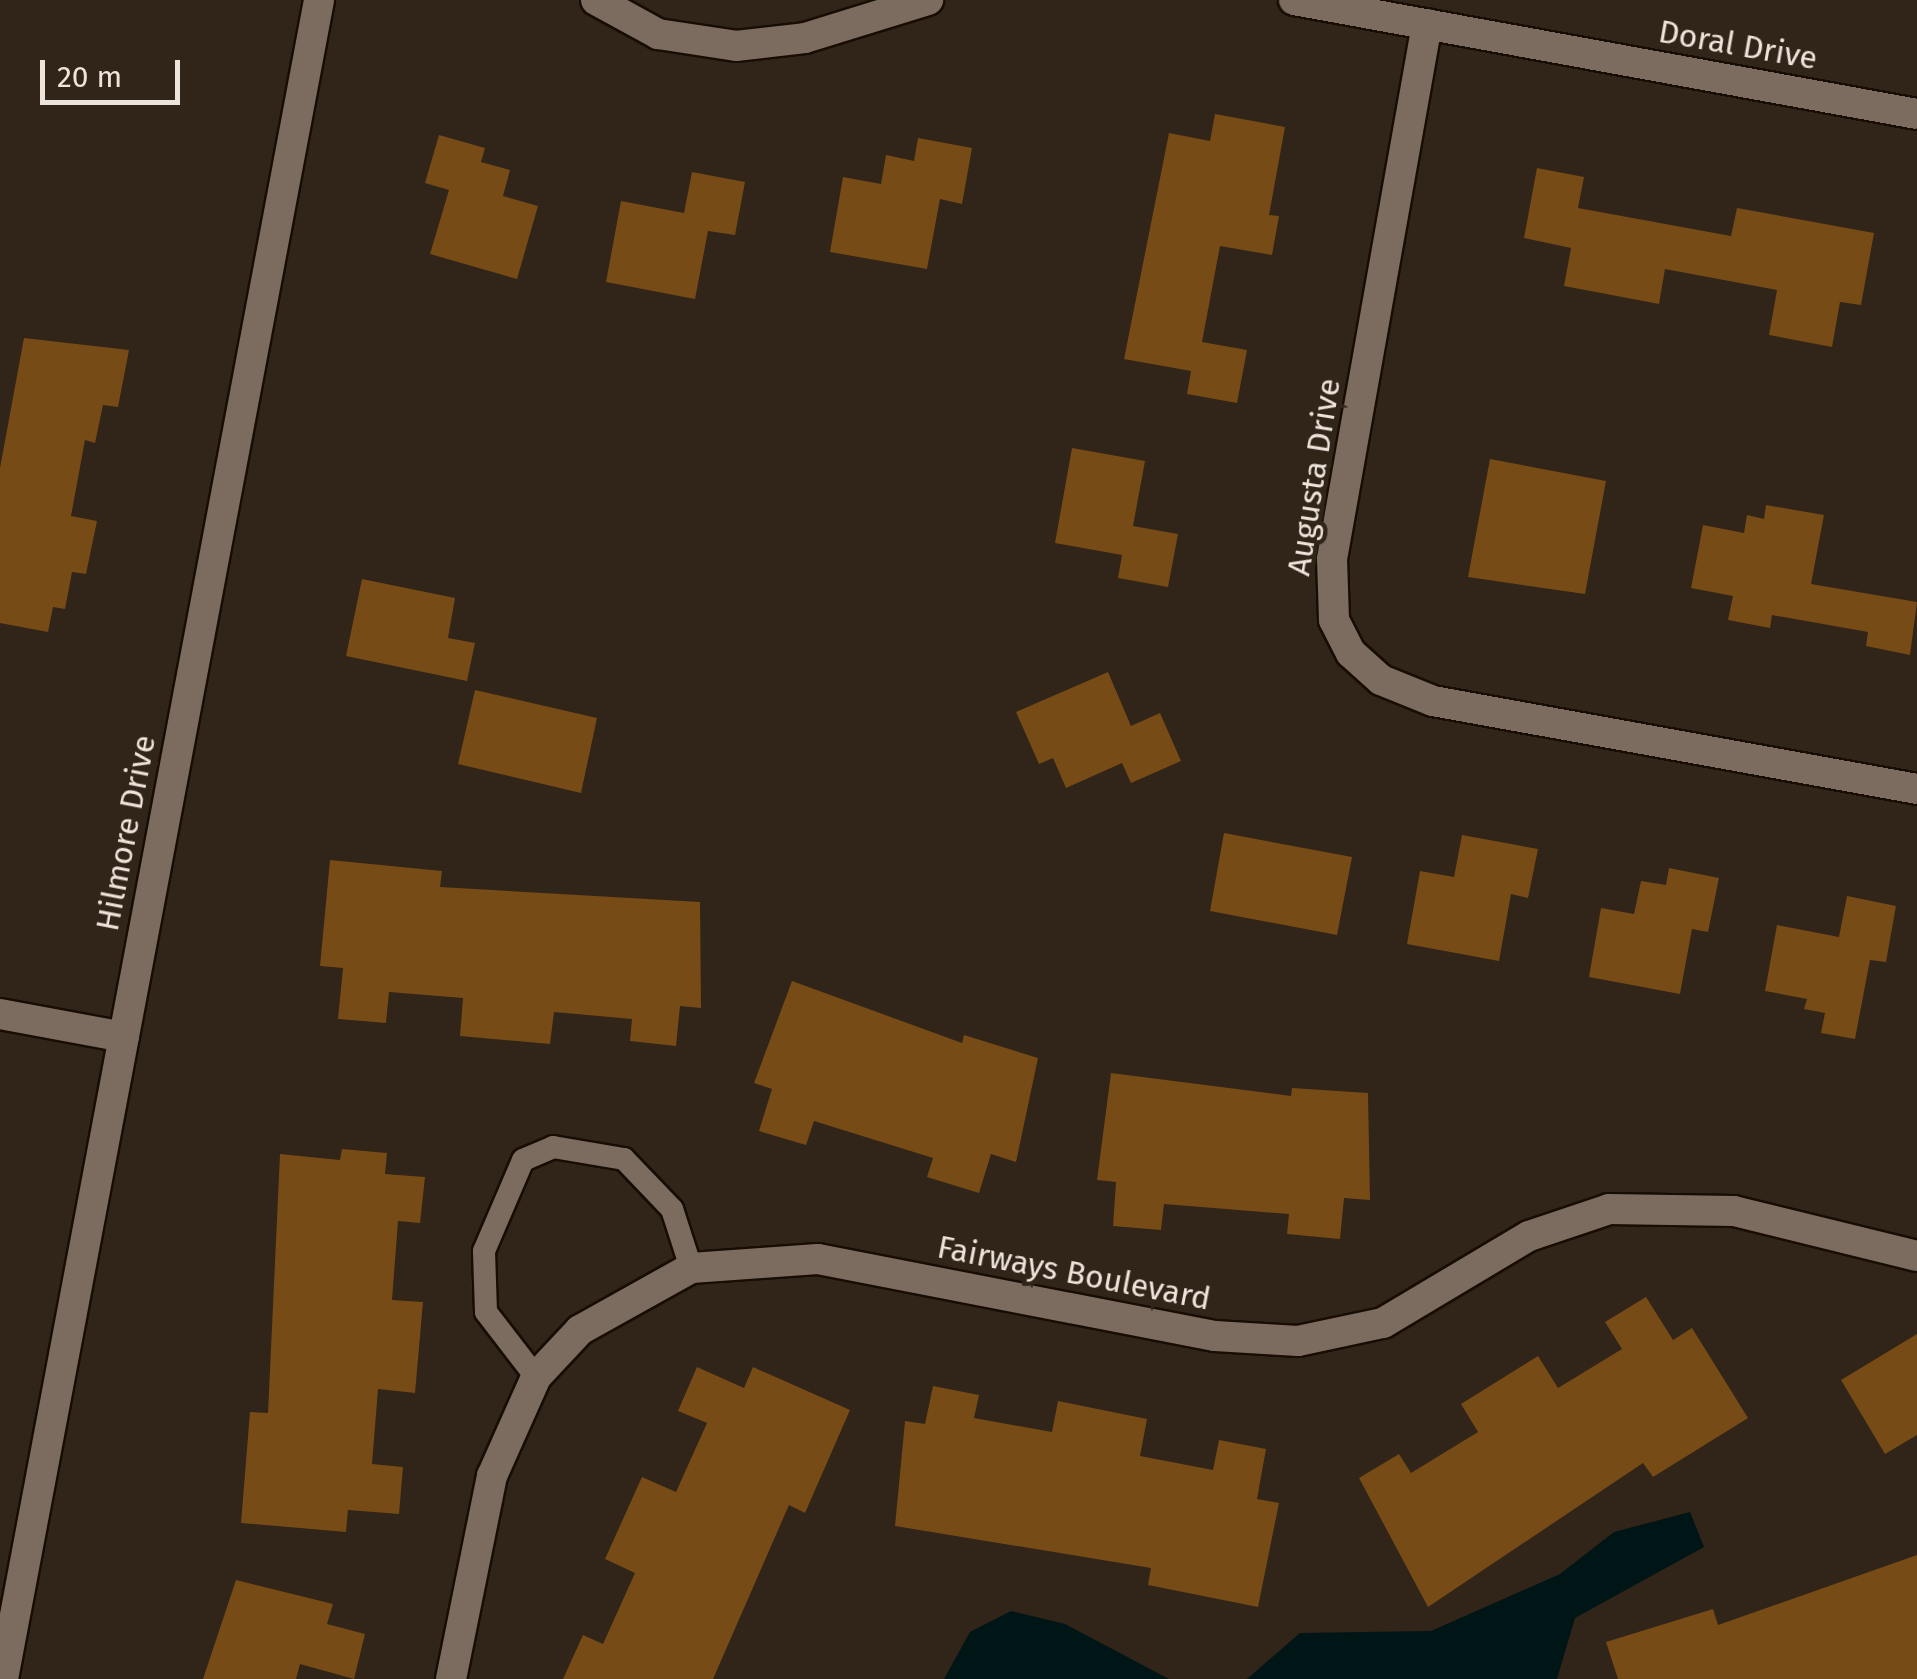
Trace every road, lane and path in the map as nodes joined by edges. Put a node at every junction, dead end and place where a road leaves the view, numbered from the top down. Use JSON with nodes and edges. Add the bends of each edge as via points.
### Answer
{"nodes":[{"id":1,"x":319,"y":0,"type":"edge"},
{"id":2,"x":596,"y":0,"type":"edge"},
{"id":3,"x":928,"y":0,"type":"edge"},
{"id":4,"x":1294,"y":0,"type":"edge"},
{"id":5,"x":1428,"y":24,"type":"junction"},
{"id":6,"x":1917,"y":114,"type":"edge"},
{"id":7,"x":1917,"y":789,"type":"edge"},
{"id":8,"x":0,"y":1014,"type":"edge"},
{"id":9,"x":124,"y":1037,"type":"junction"},
{"id":10,"x":1917,"y":1256,"type":"edge"},
{"id":11,"x":691,"y":1268,"type":"junction"},
{"id":12,"x":536,"y":1377,"type":"junction"},
{"id":13,"x":3,"y":1679,"type":"edge"},
{"id":14,"x":451,"y":1679,"type":"edge"}],
"edges":[{"from":1,"to":9,"type":"street","name":"Hilmore Drive"},
{"from":2,"to":3,"type":"street","via":[[658,34],[736,46],[804,38]]},
{"from":4,"to":5,"type":"street","name":"Doral Drive"},
{"from":5,"to":6,"type":"street","name":"Doral Drive"},
{"from":5,"to":7,"type":"street","name":"Augusta Drive","via":[[1332,559],[1334,620],[1352,653],[1381,680],[1433,701]]},
{"from":8,"to":9,"type":"street"},
{"from":9,"to":13,"type":"street","name":"Hilmore Drive"},
{"from":10,"to":11,"type":"street","name":"Fairways Boulevard","via":[[1751,1214],[1609,1209],[1529,1236],[1384,1323],[1298,1341],[1215,1336],[818,1259]]},
{"from":11,"to":12,"type":"street","name":"Fairways Boulevard","via":[[580,1330]]},
{"from":11,"to":12,"type":"lane","via":[[672,1210],[624,1159],[552,1147],[522,1160],[484,1251],[486,1312]]},
{"from":12,"to":14,"type":"street","name":"Fairways Boulevard","via":[[492,1476]]}]}
